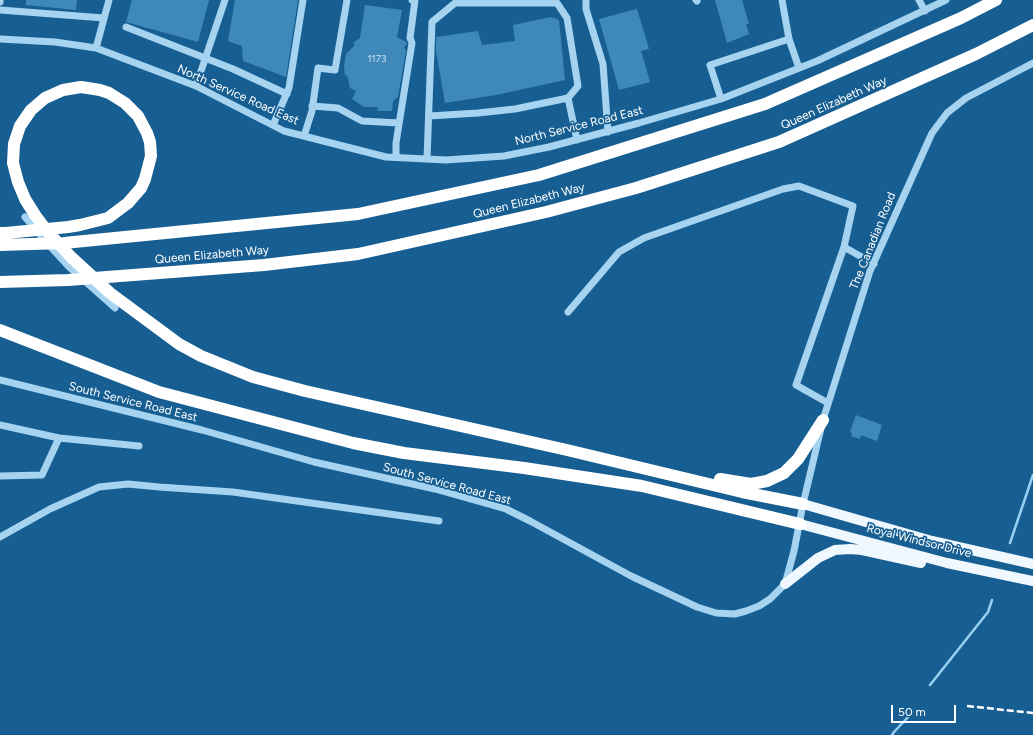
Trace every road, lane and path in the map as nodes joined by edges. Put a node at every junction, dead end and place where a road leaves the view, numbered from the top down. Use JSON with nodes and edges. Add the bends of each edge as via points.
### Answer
{"nodes":[{"id":1,"x":109,"y":0,"type":"edge"},
{"id":2,"x":225,"y":0,"type":"edge"},
{"id":3,"x":303,"y":0,"type":"edge"},
{"id":4,"x":347,"y":0,"type":"edge"},
{"id":5,"x":412,"y":0,"type":"edge"},
{"id":6,"x":586,"y":0,"type":"edge"},
{"id":7,"x":782,"y":0,"type":"edge"},
{"id":8,"x":919,"y":0,"type":"edge"},
{"id":9,"x":946,"y":0,"type":"edge"},
{"id":10,"x":996,"y":0,"type":"edge"},
{"id":11,"x":0,"y":10,"type":"edge"},
{"id":12,"x":925,"y":11,"type":"junction"},
{"id":13,"x":104,"y":18,"type":"junction"},
{"id":14,"x":1033,"y":25,"type":"edge"},
{"id":15,"x":126,"y":27,"type":"dead end"},
{"id":16,"x":0,"y":39,"type":"edge"},
{"id":17,"x":789,"y":39,"type":"junction"},
{"id":18,"x":96,"y":48,"type":"junction"},
{"id":19,"x":205,"y":58,"type":"junction"},
{"id":20,"x":1033,"y":63,"type":"edge"},
{"id":21,"x":799,"y":68,"type":"junction"},
{"id":22,"x":196,"y":86,"type":"junction"},
{"id":23,"x":287,"y":94,"type":"junction"},
{"id":24,"x":568,"y":98,"type":"junction"},
{"id":25,"x":721,"y":99,"type":"junction"},
{"id":26,"x":312,"y":106,"type":"junction"},
{"id":27,"x":429,"y":116,"type":"junction"},
{"id":28,"x":399,"y":123,"type":"junction"},
{"id":29,"x":273,"y":125,"type":"junction"},
{"id":30,"x":608,"y":132,"type":"junction"},
{"id":31,"x":304,"y":136,"type":"junction"},
{"id":32,"x":578,"y":140,"type":"junction"},
{"id":33,"x":396,"y":157,"type":"junction"},
{"id":34,"x":427,"y":159,"type":"junction"},
{"id":35,"x":0,"y":233,"type":"edge"},
{"id":36,"x":0,"y":245,"type":"edge"},
{"id":37,"x":844,"y":247,"type":"junction"},
{"id":38,"x":874,"y":264,"type":"junction"},
{"id":39,"x":0,"y":282,"type":"edge"},
{"id":40,"x":568,"y":312,"type":"dead end"},
{"id":41,"x":0,"y":330,"type":"edge"},
{"id":42,"x":0,"y":380,"type":"edge"},
{"id":43,"x":828,"y":403,"type":"junction"},
{"id":44,"x":823,"y":420,"type":"junction"},
{"id":45,"x":0,"y":424,"type":"edge"},
{"id":46,"x":59,"y":438,"type":"junction"},
{"id":47,"x":139,"y":446,"type":"dead end"},
{"id":48,"x":0,"y":476,"type":"edge"},
{"id":49,"x":688,"y":478,"type":"junction"},
{"id":50,"x":803,"y":504,"type":"junction"},
{"id":51,"x":439,"y":521,"type":"dead end"},
{"id":52,"x":800,"y":524,"type":"junction"},
{"id":53,"x":0,"y":537,"type":"edge"},
{"id":54,"x":947,"y":563,"type":"junction"},
{"id":55,"x":1033,"y":564,"type":"edge"},
{"id":56,"x":1033,"y":581,"type":"edge"},
{"id":57,"x":785,"y":584,"type":"junction"}],
"edges":[{"from":1,"to":13,"type":"street"},
{"from":2,"to":19,"type":"street"},
{"from":3,"to":23,"type":"street"},
{"from":4,"to":26,"type":"street","via":[[335,70],[318,68]]},
{"from":5,"to":28,"type":"street","via":[[415,0],[410,38],[412,43]]},
{"from":6,"to":30,"type":"street","via":[[586,9],[603,64]]},
{"from":7,"to":17,"type":"street"},
{"from":8,"to":12,"type":"street"},
{"from":9,"to":12,"type":"street","name":"North Service Road East"},
{"from":10,"to":36,"type":"highway","name":"Queen Elizabeth Way","via":[[961,18],[765,104],[539,175],[358,214],[64,243]]},
{"from":11,"to":13,"type":"street"},
{"from":12,"to":21,"type":"street","name":"North Service Road East"},
{"from":13,"to":18,"type":"street"},
{"from":14,"to":39,"type":"highway","name":"Queen Elizabeth Way","via":[[976,54],[779,142],[636,188],[546,212],[358,254],[264,265],[68,280]]},
{"from":15,"to":19,"type":"street"},
{"from":16,"to":18,"type":"street","name":"North Service Road East","via":[[55,42]]},
{"from":17,"to":21,"type":"street"},
{"from":17,"to":25,"type":"street","via":[[710,65]]},
{"from":18,"to":22,"type":"street","name":"North Service Road East"},
{"from":19,"to":22,"type":"street"},
{"from":19,"to":23,"type":"street"},
{"from":20,"to":38,"type":"street","name":"The Canadian Road","via":[[966,98],[947,113],[932,133]]},
{"from":21,"to":25,"type":"street","name":"North Service Road East"},
{"from":22,"to":29,"type":"street","name":"North Service Road East"},
{"from":23,"to":29,"type":"street"},
{"from":24,"to":27,"type":"street","via":[[515,109]]},
{"from":24,"to":27,"type":"street","via":[[578,86],[567,18],[557,3],[455,2],[432,22]]},
{"from":24,"to":32,"type":"street"},
{"from":25,"to":30,"type":"street","name":"North Service Road East"},
{"from":26,"to":28,"type":"street","via":[[338,108],[362,121]]},
{"from":26,"to":31,"type":"street"},
{"from":27,"to":34,"type":"street"},
{"from":28,"to":33,"type":"street"},
{"from":29,"to":31,"type":"street","name":"North Service Road East"},
{"from":30,"to":32,"type":"street","name":"North Service Road East"},
{"from":31,"to":33,"type":"street","name":"North Service Road East","via":[[386,157]]},
{"from":32,"to":34,"type":"street","name":"North Service Road East","via":[[504,156]]},
{"from":33,"to":34,"type":"street","name":"North Service Road East"},
{"from":35,"to":49,"type":"highway","via":[[80,225],[108,218],[135,196],[145,180],[150,142],[138,116],[125,103],[109,93],[81,87],[67,89],[41,101],[25,118],[14,144],[13,158],[15,172],[30,216],[71,257],[96,282],[119,306],[201,356],[253,377]]},
{"from":37,"to":38,"type":"street"},
{"from":37,"to":40,"type":"street","via":[[853,206],[800,186],[783,189],[644,238],[619,252]]},
{"from":37,"to":43,"type":"street","via":[[796,386]]},
{"from":38,"to":43,"type":"street","name":"The Canadian Road"},
{"from":41,"to":52,"type":"highway","via":[[159,392],[353,443],[404,453],[642,486]]},
{"from":42,"to":57,"type":"street","name":"South Service Road East","via":[[202,430],[314,462],[436,489],[506,509],[631,576],[697,607],[716,613],[735,614],[759,606]]},
{"from":43,"to":44,"type":"street","name":"The Canadian Road"},
{"from":44,"to":49,"type":"highway","via":[[798,459],[784,473],[766,481],[752,484],[709,477]]},
{"from":44,"to":50,"type":"street","name":"The Canadian Road"},
{"from":45,"to":46,"type":"street"},
{"from":46,"to":47,"type":"street"},
{"from":46,"to":48,"type":"street","via":[[42,475]]},
{"from":49,"to":50,"type":"highway"},
{"from":50,"to":52,"type":"street","name":"South Service Road East"},
{"from":50,"to":55,"type":"main road","name":"Royal Windsor Drive","via":[[932,541]]},
{"from":51,"to":53,"type":"street","via":[[233,492],[128,484],[99,487],[50,509]]},
{"from":52,"to":54,"type":"main road","name":"Royal Windsor Drive"},
{"from":52,"to":57,"type":"street","name":"South Service Road East"},
{"from":54,"to":56,"type":"main road","name":"Royal Windsor Drive"},
{"from":54,"to":57,"type":"main road","via":[[934,566],[862,550],[835,550],[818,558]]}]}
